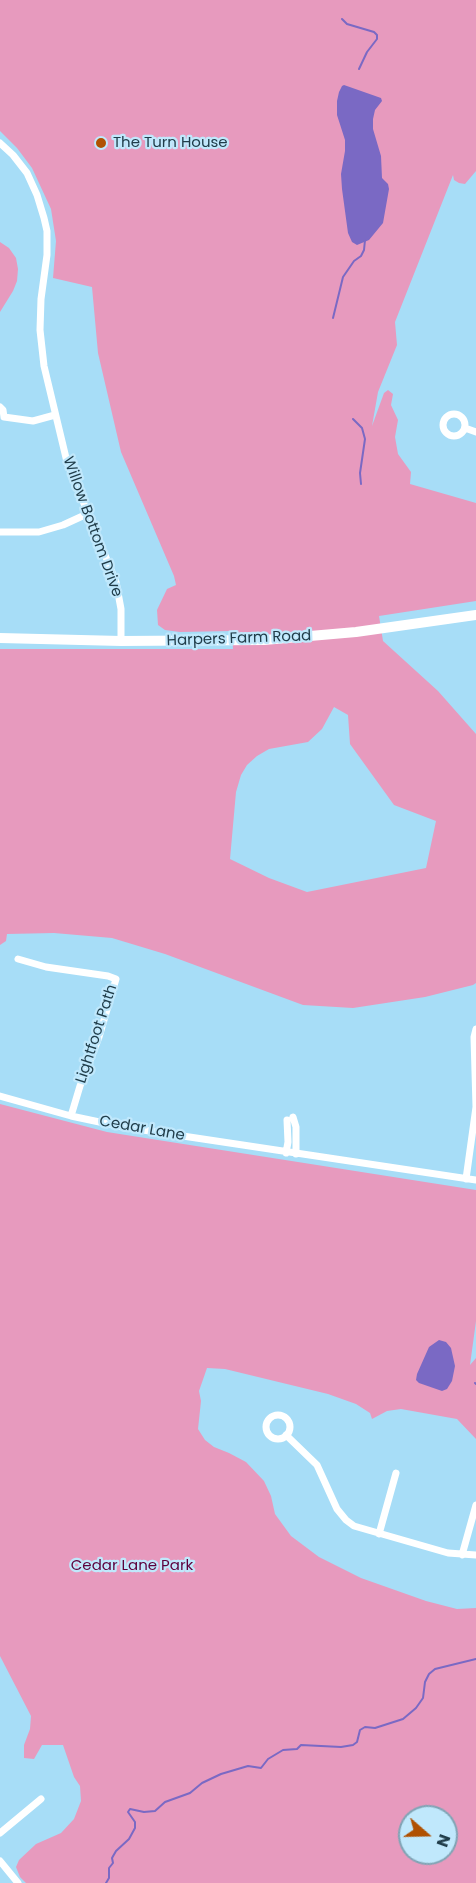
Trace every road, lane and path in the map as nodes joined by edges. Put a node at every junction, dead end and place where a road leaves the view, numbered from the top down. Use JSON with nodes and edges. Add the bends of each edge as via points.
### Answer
{"nodes":[{"id":1,"x":0,"y":142,"type":"edge"},
{"id":2,"x":0,"y":407,"type":"edge"},
{"id":3,"x":55,"y":415,"type":"junction"},
{"id":4,"x":2,"y":420,"type":"edge"},
{"id":5,"x":465,"y":428,"type":"dead end"},
{"id":6,"x":476,"y":432,"type":"edge"},
{"id":7,"x":87,"y":514,"type":"junction"},
{"id":8,"x":0,"y":532,"type":"edge"},
{"id":9,"x":476,"y":615,"type":"edge"},
{"id":10,"x":0,"y":638,"type":"edge"},
{"id":11,"x":121,"y":641,"type":"junction"},
{"id":12,"x":18,"y":959,"type":"dead end"},
{"id":13,"x":476,"y":1029,"type":"edge"},
{"id":14,"x":475,"y":1051,"type":"edge"},
{"id":15,"x":0,"y":1096,"type":"edge"},
{"id":16,"x":71,"y":1116,"type":"junction"},
{"id":17,"x":286,"y":1153,"type":"junction"},
{"id":18,"x":296,"y":1154,"type":"junction"},
{"id":19,"x":466,"y":1179,"type":"junction"},
{"id":20,"x":476,"y":1180,"type":"edge"},
{"id":21,"x":286,"y":1436,"type":"dead end"},
{"id":22,"x":396,"y":1473,"type":"dead end"},
{"id":23,"x":476,"y":1505,"type":"edge"},
{"id":24,"x":379,"y":1534,"type":"junction"},
{"id":25,"x":462,"y":1555,"type":"junction"},
{"id":26,"x":476,"y":1555,"type":"edge"},
{"id":27,"x":41,"y":1798,"type":"dead end"},
{"id":28,"x":0,"y":1833,"type":"edge"},
{"id":29,"x":0,"y":1861,"type":"edge"},
{"id":30,"x":18,"y":1883,"type":"edge"}],
"edges":[{"from":1,"to":3,"type":"street","name":"Willow Bottom Drive","via":[[27,174],[47,231],[40,330]]},
{"from":2,"to":4,"type":"street"},
{"from":3,"to":4,"type":"street","via":[[33,421]]},
{"from":3,"to":7,"type":"street","name":"Willow Bottom Drive","via":[[67,462]]},
{"from":5,"to":6,"type":"street"},
{"from":7,"to":8,"type":"street","via":[[39,532]]},
{"from":7,"to":11,"type":"street","name":"Willow Bottom Drive","via":[[120,596]]},
{"from":9,"to":11,"type":"main road","name":"Harpers Farm Road","via":[[306,638]]},
{"from":10,"to":11,"type":"main road","name":"Harpers Farm Road"},
{"from":12,"to":16,"type":"street","name":"Lightfoot Path","via":[[116,979]]},
{"from":13,"to":14,"type":"street"},
{"from":14,"to":19,"type":"street","via":[[476,1107]]},
{"from":15,"to":16,"type":"street","name":"Cedar Lane"},
{"from":16,"to":17,"type":"street","name":"Cedar Lane"},
{"from":17,"to":18,"type":"street","name":"Cedar Lane"},
{"from":17,"to":18,"type":"street","via":[[290,1118],[296,1127]]},
{"from":18,"to":19,"type":"street","name":"Cedar Lane"},
{"from":19,"to":20,"type":"street","name":"Cedar Lane"},
{"from":21,"to":24,"type":"street","via":[[317,1465],[340,1514],[354,1526]]},
{"from":22,"to":24,"type":"street"},
{"from":23,"to":25,"type":"street"},
{"from":24,"to":25,"type":"street"},
{"from":25,"to":26,"type":"street"},
{"from":27,"to":28,"type":"street"},
{"from":29,"to":30,"type":"street"}]}
